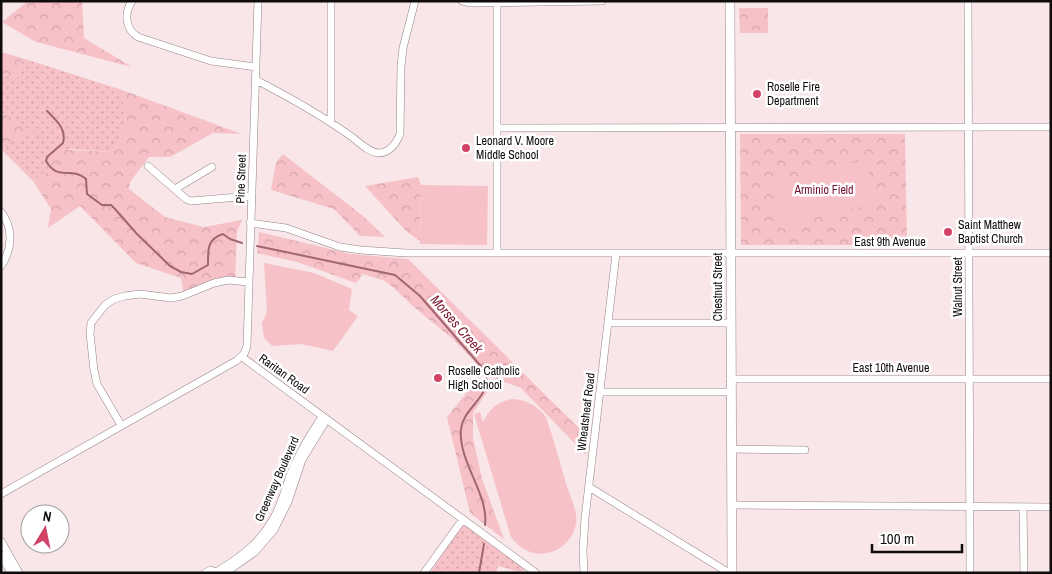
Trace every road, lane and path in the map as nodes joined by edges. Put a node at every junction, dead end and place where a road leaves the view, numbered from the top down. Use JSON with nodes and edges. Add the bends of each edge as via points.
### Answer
{"nodes":[{"id":1,"x":132,"y":1,"type":"edge"},
{"id":2,"x":258,"y":1,"type":"edge"},
{"id":3,"x":331,"y":1,"type":"edge"},
{"id":4,"x":415,"y":1,"type":"edge"},
{"id":5,"x":462,"y":1,"type":"edge"},
{"id":6,"x":497,"y":1,"type":"edge"},
{"id":7,"x":602,"y":1,"type":"edge"},
{"id":8,"x":730,"y":1,"type":"edge"},
{"id":9,"x":968,"y":1,"type":"edge"},
{"id":10,"x":256,"y":67,"type":"junction"},
{"id":11,"x":256,"y":80,"type":"junction"},
{"id":12,"x":330,"y":122,"type":"junction"},
{"id":13,"x":731,"y":127,"type":"junction"},
{"id":14,"x":968,"y":127,"type":"junction"},
{"id":15,"x":1051,"y":127,"type":"edge"},
{"id":16,"x":497,"y":128,"type":"junction"},
{"id":17,"x":148,"y":166,"type":"dead end"},
{"id":18,"x":212,"y":167,"type":"dead end"},
{"id":19,"x":175,"y":189,"type":"junction"},
{"id":20,"x":251,"y":196,"type":"junction"},
{"id":21,"x":1,"y":212,"type":"edge"},
{"id":22,"x":250,"y":223,"type":"junction"},
{"id":23,"x":497,"y":253,"type":"junction"},
{"id":24,"x":730,"y":253,"type":"junction"},
{"id":25,"x":969,"y":253,"type":"junction"},
{"id":26,"x":1051,"y":253,"type":"edge"},
{"id":27,"x":616,"y":254,"type":"junction"},
{"id":28,"x":1,"y":266,"type":"edge"},
{"id":29,"x":248,"y":282,"type":"junction"},
{"id":30,"x":608,"y":323,"type":"junction"},
{"id":31,"x":730,"y":323,"type":"junction"},
{"id":32,"x":242,"y":357,"type":"junction"},
{"id":33,"x":970,"y":379,"type":"junction"},
{"id":34,"x":1051,"y":379,"type":"edge"},
{"id":35,"x":730,"y":380,"type":"junction"},
{"id":36,"x":600,"y":392,"type":"junction"},
{"id":37,"x":730,"y":392,"type":"junction"},
{"id":38,"x":325,"y":418,"type":"junction"},
{"id":39,"x":121,"y":425,"type":"junction"},
{"id":40,"x":732,"y":449,"type":"junction"},
{"id":41,"x":805,"y":450,"type":"dead end"},
{"id":42,"x":589,"y":487,"type":"junction"},
{"id":43,"x":1,"y":494,"type":"edge"},
{"id":44,"x":732,"y":506,"type":"junction"},
{"id":45,"x":970,"y":507,"type":"junction"},
{"id":46,"x":1022,"y":507,"type":"junction"},
{"id":47,"x":1051,"y":507,"type":"edge"},
{"id":48,"x":463,"y":519,"type":"junction"},
{"id":49,"x":1,"y":541,"type":"edge"},
{"id":50,"x":1,"y":555,"type":"edge"},
{"id":51,"x":216,"y":572,"type":"edge"},
{"id":52,"x":534,"y":572,"type":"edge"},
{"id":53,"x":11,"y":573,"type":"edge"},
{"id":54,"x":19,"y":573,"type":"edge"},
{"id":55,"x":205,"y":573,"type":"edge"},
{"id":56,"x":225,"y":573,"type":"edge"},
{"id":57,"x":424,"y":573,"type":"edge"},
{"id":58,"x":584,"y":573,"type":"edge"},
{"id":59,"x":730,"y":573,"type":"edge"},
{"id":60,"x":970,"y":573,"type":"edge"},
{"id":61,"x":1024,"y":573,"type":"edge"}],
"edges":[{"from":1,"to":10,"type":"street","via":[[127,21],[138,37],[211,61]]},
{"from":2,"to":10,"type":"street","name":"Pine Street"},
{"from":3,"to":12,"type":"street"},
{"from":4,"to":12,"type":"street","via":[[403,48],[400,129],[394,146],[385,152],[372,151]]},
{"from":5,"to":6,"type":"street"},
{"from":6,"to":7,"type":"street"},
{"from":6,"to":16,"type":"street"},
{"from":8,"to":13,"type":"street","name":"Chestnut Street"},
{"from":9,"to":14,"type":"street","name":"Walnut Street"},
{"from":10,"to":11,"type":"street","name":"Pine Street"},
{"from":11,"to":12,"type":"street"},
{"from":11,"to":20,"type":"street","name":"Pine Street"},
{"from":13,"to":14,"type":"street"},
{"from":13,"to":16,"type":"street"},
{"from":13,"to":24,"type":"street","name":"Chestnut Street"},
{"from":14,"to":15,"type":"street"},
{"from":14,"to":25,"type":"street","name":"Walnut Street"},
{"from":16,"to":23,"type":"street"},
{"from":17,"to":19,"type":"street"},
{"from":18,"to":19,"type":"street"},
{"from":19,"to":20,"type":"street","via":[[191,201]]},
{"from":20,"to":22,"type":"street","name":"Pine Street"},
{"from":21,"to":28,"type":"street","via":[[8,224],[10,238],[8,253]]},
{"from":22,"to":23,"type":"street","name":"East 9th Avenue","via":[[280,226],[340,247],[361,250]]},
{"from":22,"to":29,"type":"street","name":"Pine Street"},
{"from":23,"to":27,"type":"street","name":"East 9th Avenue"},
{"from":24,"to":25,"type":"street","name":"East 9th Avenue"},
{"from":24,"to":27,"type":"street","name":"East 9th Avenue"},
{"from":24,"to":31,"type":"street","name":"Chestnut Street"},
{"from":25,"to":26,"type":"street","name":"East 9th Avenue"},
{"from":25,"to":33,"type":"street","name":"Walnut Street"},
{"from":27,"to":30,"type":"street","name":"Wheatsheaf Road"},
{"from":29,"to":32,"type":"street","name":"Pine Street","via":[[246,346]]},
{"from":29,"to":39,"type":"street","via":[[221,281],[171,298],[140,294],[125,296],[105,305],[91,323],[94,370],[97,384]]},
{"from":30,"to":31,"type":"street"},
{"from":30,"to":36,"type":"street","name":"Wheatsheaf Road"},
{"from":31,"to":35,"type":"street","name":"Chestnut Street"},
{"from":32,"to":38,"type":"street","name":"Raritan Road"},
{"from":32,"to":39,"type":"street","name":"Raritan Road"},
{"from":33,"to":34,"type":"street","name":"East 10th Avenue"},
{"from":33,"to":35,"type":"street","name":"East 10th Avenue"},
{"from":33,"to":45,"type":"street","name":"Walnut Street"},
{"from":35,"to":37,"type":"street","name":"Chestnut Street"},
{"from":36,"to":37,"type":"street"},
{"from":36,"to":42,"type":"street","name":"Wheatsheaf Road"},
{"from":37,"to":40,"type":"street","name":"Chestnut Street"},
{"from":38,"to":48,"type":"street","name":"Raritan Road"},
{"from":38,"to":51,"type":"street","name":"Greenway Boulevard","via":[[320,420],[297,458],[282,502],[269,527],[251,548]]},
{"from":38,"to":56,"type":"street","name":"Greenway Boulevard","via":[[302,460],[288,502],[274,530],[255,552]]},
{"from":39,"to":43,"type":"street","name":"Raritan Road"},
{"from":40,"to":41,"type":"street"},
{"from":40,"to":44,"type":"street","name":"Chestnut Street"},
{"from":42,"to":58,"type":"street","name":"Wheatsheaf Road"},
{"from":42,"to":59,"type":"street"},
{"from":44,"to":45,"type":"street"},
{"from":44,"to":59,"type":"street","name":"Chestnut Street"},
{"from":45,"to":46,"type":"street"},
{"from":45,"to":60,"type":"street","name":"Walnut Street"},
{"from":46,"to":47,"type":"street"},
{"from":46,"to":61,"type":"street"},
{"from":48,"to":52,"type":"street","name":"Raritan Road"},
{"from":48,"to":57,"type":"street"},
{"from":49,"to":54,"type":"street"},
{"from":50,"to":53,"type":"street"},
{"from":51,"to":55,"type":"street","via":[[209,570]]}]}
